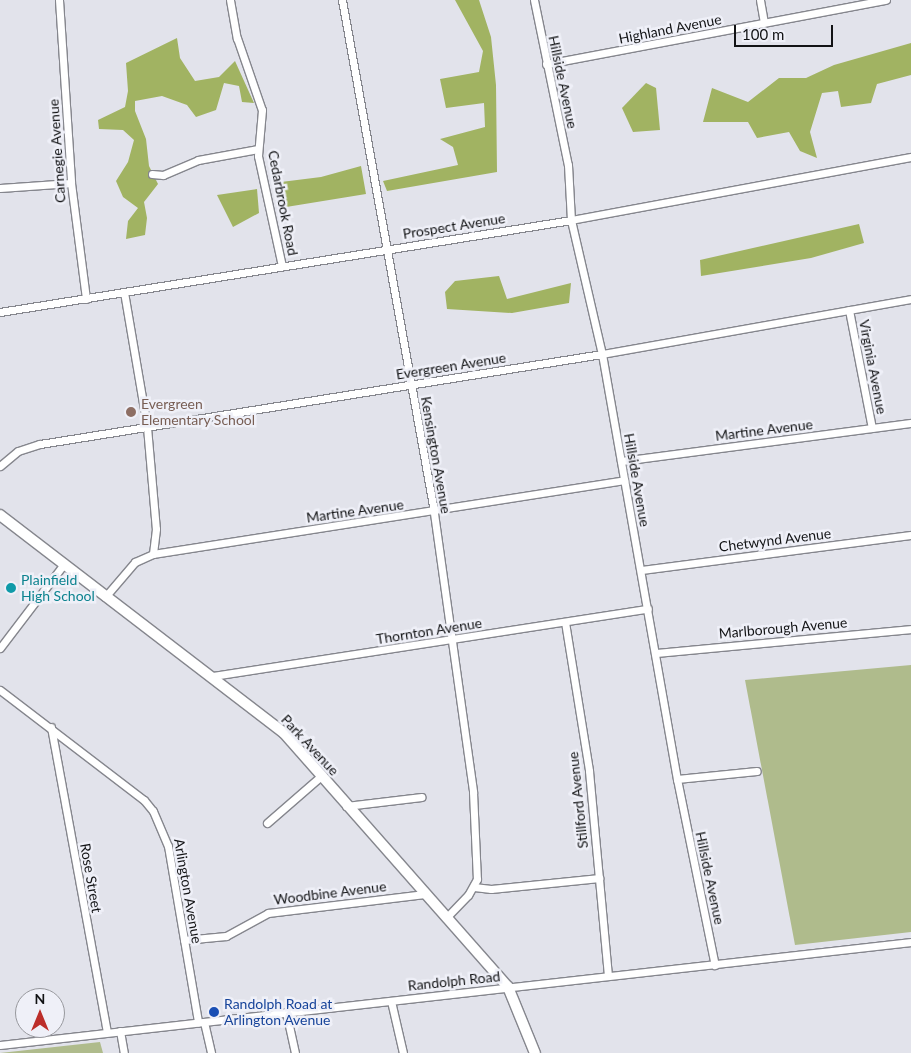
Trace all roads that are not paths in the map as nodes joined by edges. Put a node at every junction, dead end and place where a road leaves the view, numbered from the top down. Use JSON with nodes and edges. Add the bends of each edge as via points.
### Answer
{"nodes":[{"id":1,"x":60,"y":0,"type":"edge"},
{"id":2,"x":230,"y":0,"type":"edge"},
{"id":3,"x":342,"y":0,"type":"edge"},
{"id":4,"x":534,"y":0,"type":"edge"},
{"id":5,"x":760,"y":0,"type":"edge"},
{"id":6,"x":886,"y":0,"type":"edge"},
{"id":7,"x":764,"y":23,"type":"junction"},
{"id":8,"x":546,"y":64,"type":"junction"},
{"id":9,"x":258,"y":150,"type":"junction"},
{"id":10,"x":911,"y":156,"type":"edge"},
{"id":11,"x":152,"y":174,"type":"dead end"},
{"id":12,"x":71,"y":183,"type":"junction"},
{"id":13,"x":0,"y":188,"type":"edge"},
{"id":14,"x":571,"y":220,"type":"junction"},
{"id":15,"x":388,"y":248,"type":"junction"},
{"id":16,"x":282,"y":266,"type":"junction"},
{"id":17,"x":124,"y":292,"type":"junction"},
{"id":18,"x":86,"y":299,"type":"junction"},
{"id":19,"x":911,"y":299,"type":"edge"},
{"id":20,"x":850,"y":310,"type":"junction"},
{"id":21,"x":0,"y":312,"type":"edge"},
{"id":22,"x":602,"y":354,"type":"junction"},
{"id":23,"x":412,"y":385,"type":"junction"},
{"id":24,"x":911,"y":423,"type":"edge"},
{"id":25,"x":147,"y":426,"type":"junction"},
{"id":26,"x":872,"y":428,"type":"junction"},
{"id":27,"x":621,"y":461,"type":"junction"},
{"id":28,"x":0,"y":466,"type":"edge"},
{"id":29,"x":624,"y":480,"type":"junction"},
{"id":30,"x":433,"y":512,"type":"junction"},
{"id":31,"x":0,"y":515,"type":"edge"},
{"id":32,"x":911,"y":535,"type":"edge"},
{"id":33,"x":154,"y":554,"type":"junction"},
{"id":34,"x":64,"y":564,"type":"junction"},
{"id":35,"x":641,"y":570,"type":"junction"},
{"id":36,"x":106,"y":597,"type":"junction"},
{"id":37,"x":648,"y":609,"type":"junction"},
{"id":38,"x":565,"y":622,"type":"junction"},
{"id":39,"x":911,"y":629,"type":"edge"},
{"id":40,"x":452,"y":641,"type":"junction"},
{"id":41,"x":0,"y":648,"type":"edge"},
{"id":42,"x":657,"y":653,"type":"junction"},
{"id":43,"x":213,"y":676,"type":"junction"},
{"id":44,"x":0,"y":690,"type":"edge"},
{"id":45,"x":51,"y":728,"type":"junction"},
{"id":46,"x":757,"y":771,"type":"dead end"},
{"id":47,"x":321,"y":776,"type":"junction"},
{"id":48,"x":676,"y":779,"type":"junction"},
{"id":49,"x":421,"y":797,"type":"dead end"},
{"id":50,"x":346,"y":806,"type":"junction"},
{"id":51,"x":267,"y":823,"type":"dead end"},
{"id":52,"x":599,"y":878,"type":"junction"},
{"id":53,"x":474,"y":888,"type":"junction"},
{"id":54,"x":425,"y":894,"type":"junction"},
{"id":55,"x":447,"y":917,"type":"junction"},
{"id":56,"x":184,"y":940,"type":"junction"},
{"id":57,"x":911,"y":942,"type":"edge"},
{"id":58,"x":715,"y":965,"type":"junction"},
{"id":59,"x":608,"y":975,"type":"junction"},
{"id":60,"x":508,"y":987,"type":"junction"},
{"id":61,"x":391,"y":1001,"type":"junction"},
{"id":62,"x":286,"y":1012,"type":"junction"},
{"id":63,"x":201,"y":1022,"type":"junction"},
{"id":64,"x":120,"y":1031,"type":"junction"},
{"id":65,"x":107,"y":1032,"type":"junction"},
{"id":66,"x":0,"y":1045,"type":"edge"},
{"id":67,"x":124,"y":1053,"type":"edge"},
{"id":68,"x":211,"y":1053,"type":"edge"},
{"id":69,"x":295,"y":1053,"type":"edge"},
{"id":70,"x":403,"y":1053,"type":"edge"},
{"id":71,"x":535,"y":1053,"type":"edge"}],
"edges":[{"from":1,"to":12,"type":"street","name":"Carnegie Avenue"},
{"from":2,"to":9,"type":"street","name":"Cedarbrook Road","via":[[237,38],[262,110],[263,130]]},
{"from":3,"to":15,"type":"street","name":"Kensington Avenue"},
{"from":4,"to":8,"type":"street","name":"Hillside Avenue"},
{"from":5,"to":7,"type":"street"},
{"from":6,"to":7,"type":"street","name":"Highland Avenue"},
{"from":7,"to":8,"type":"street","name":"Highland Avenue"},
{"from":8,"to":14,"type":"street","name":"Hillside Avenue","via":[[568,165]]},
{"from":9,"to":11,"type":"street","via":[[198,160],[163,175]]},
{"from":9,"to":16,"type":"street","name":"Cedarbrook Road"},
{"from":10,"to":14,"type":"street","name":"Prospect Avenue"},
{"from":12,"to":13,"type":"street"},
{"from":12,"to":18,"type":"street","name":"Carnegie Avenue"},
{"from":14,"to":15,"type":"street","name":"Prospect Avenue"},
{"from":14,"to":22,"type":"street","name":"Hillside Avenue"},
{"from":15,"to":16,"type":"street","name":"Prospect Avenue"},
{"from":15,"to":23,"type":"street","name":"Kensington Avenue"},
{"from":16,"to":17,"type":"street","name":"Prospect Avenue"},
{"from":17,"to":18,"type":"street","name":"Prospect Avenue"},
{"from":17,"to":25,"type":"street"},
{"from":18,"to":21,"type":"street","name":"Prospect Avenue"},
{"from":19,"to":20,"type":"street","name":"Evergreen Avenue"},
{"from":20,"to":22,"type":"street","name":"Evergreen Avenue"},
{"from":20,"to":26,"type":"street","name":"Virginia Avenue"},
{"from":22,"to":23,"type":"street","name":"Evergreen Avenue"},
{"from":22,"to":27,"type":"street","name":"Hillside Avenue"},
{"from":23,"to":25,"type":"street","name":"Evergreen Avenue"},
{"from":23,"to":30,"type":"street","name":"Kensington Avenue"},
{"from":24,"to":26,"type":"street","name":"Martine Avenue"},
{"from":25,"to":28,"type":"street","name":"Evergreen Avenue","via":[[28,447]]},
{"from":25,"to":33,"type":"street","via":[[156,528]]},
{"from":26,"to":27,"type":"street","name":"Martine Avenue"},
{"from":27,"to":29,"type":"street","name":"Hillside Avenue"},
{"from":29,"to":30,"type":"street","name":"Martine Avenue"},
{"from":29,"to":35,"type":"street","name":"Hillside Avenue"},
{"from":30,"to":33,"type":"street","name":"Martine Avenue"},
{"from":30,"to":40,"type":"street","name":"Kensington Avenue"},
{"from":31,"to":34,"type":"main road","name":"Park Avenue"},
{"from":32,"to":35,"type":"street","name":"Chetwynd Avenue"},
{"from":33,"to":36,"type":"street","name":"Martine Avenue","via":[[135,562]]},
{"from":34,"to":36,"type":"main road","name":"Park Avenue"},
{"from":34,"to":41,"type":"street"},
{"from":35,"to":37,"type":"street","name":"Hillside Avenue"},
{"from":36,"to":43,"type":"main road","name":"Park Avenue"},
{"from":37,"to":38,"type":"street","name":"Thornton Avenue"},
{"from":37,"to":42,"type":"street","name":"Hillside Avenue"},
{"from":38,"to":40,"type":"street","name":"Thornton Avenue"},
{"from":38,"to":52,"type":"street","name":"Stillford Avenue","via":[[589,771]]},
{"from":39,"to":42,"type":"street","name":"Marlborough Avenue"},
{"from":40,"to":43,"type":"street","name":"Thornton Avenue"},
{"from":40,"to":53,"type":"street","name":"Kensington Avenue","via":[[473,792],[479,861]]},
{"from":42,"to":48,"type":"street","name":"Hillside Avenue"},
{"from":43,"to":47,"type":"main road","name":"Park Avenue","via":[[284,733]]},
{"from":44,"to":45,"type":"street","name":"Arlington Avenue"},
{"from":45,"to":56,"type":"street","name":"Arlington Avenue","via":[[144,800],[153,811],[168,846]]},
{"from":45,"to":65,"type":"street","name":"Rose Street"},
{"from":46,"to":48,"type":"street"},
{"from":47,"to":50,"type":"main road","name":"Park Avenue"},
{"from":47,"to":51,"type":"street"},
{"from":48,"to":58,"type":"street","name":"Hillside Avenue"},
{"from":49,"to":50,"type":"street"},
{"from":50,"to":54,"type":"main road","name":"Park Avenue"},
{"from":52,"to":53,"type":"street"},
{"from":52,"to":59,"type":"street","name":"Stillford Avenue"},
{"from":53,"to":55,"type":"street"},
{"from":54,"to":55,"type":"main road","name":"Park Avenue"},
{"from":54,"to":56,"type":"street","name":"Woodbine Avenue","via":[[268,913],[226,936]]},
{"from":55,"to":60,"type":"main road","name":"Park Avenue"},
{"from":56,"to":63,"type":"street","name":"Arlington Avenue"},
{"from":57,"to":58,"type":"street","name":"Randolph Road"},
{"from":58,"to":59,"type":"street","name":"Randolph Road"},
{"from":59,"to":60,"type":"street","name":"Randolph Road"},
{"from":60,"to":61,"type":"street","name":"Randolph Road"},
{"from":60,"to":71,"type":"main road","name":"Park Avenue"},
{"from":61,"to":62,"type":"street","name":"Randolph Road"},
{"from":61,"to":70,"type":"street"},
{"from":62,"to":63,"type":"street","name":"Randolph Road"},
{"from":62,"to":69,"type":"street"},
{"from":63,"to":64,"type":"street","name":"Randolph Road"},
{"from":63,"to":68,"type":"street","name":"Arlington Avenue"},
{"from":64,"to":65,"type":"street","name":"Randolph Road"},
{"from":64,"to":67,"type":"street"},
{"from":65,"to":66,"type":"street","name":"Randolph Road"}]}
